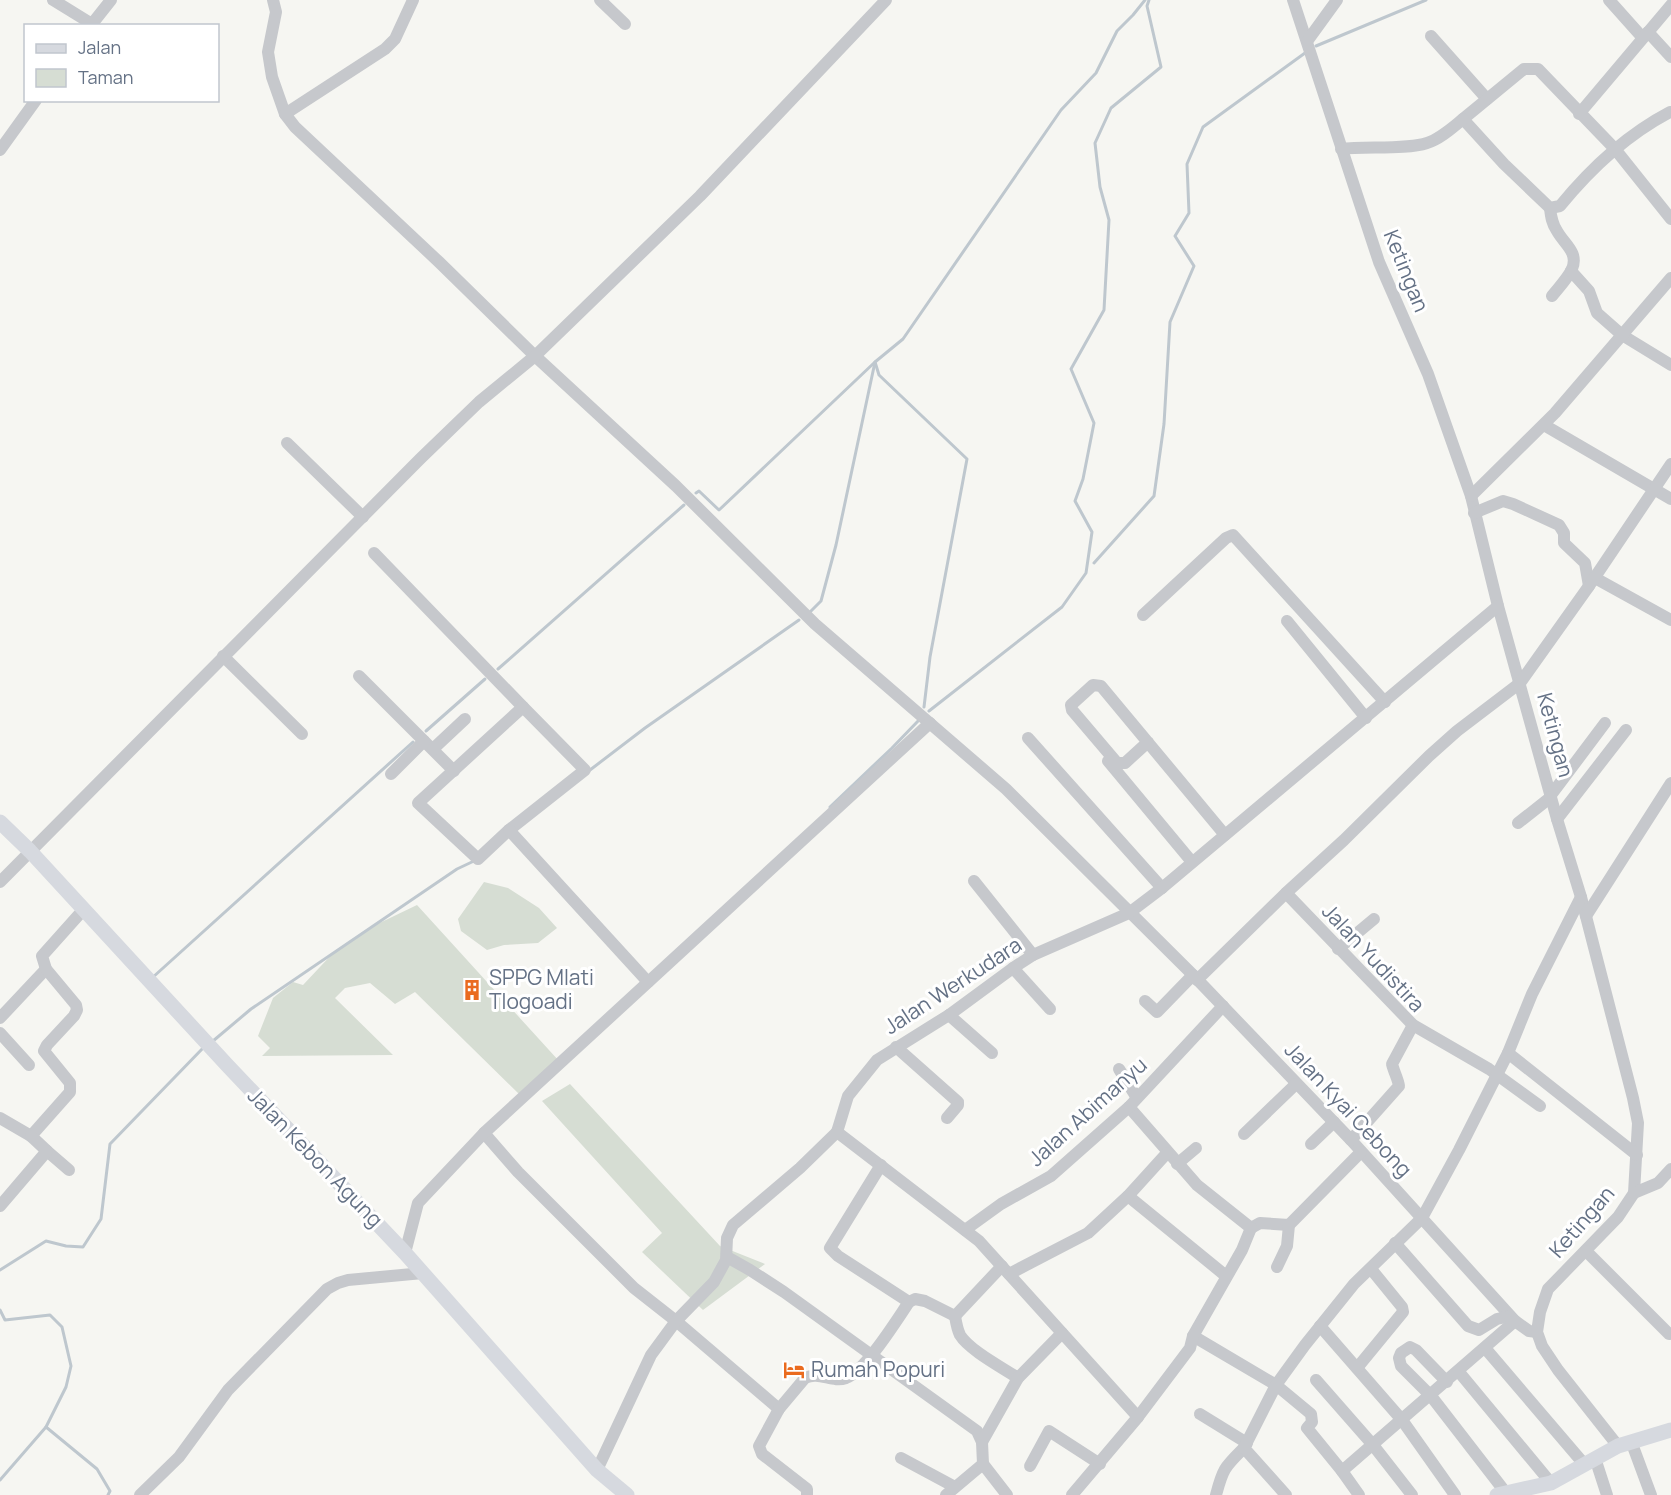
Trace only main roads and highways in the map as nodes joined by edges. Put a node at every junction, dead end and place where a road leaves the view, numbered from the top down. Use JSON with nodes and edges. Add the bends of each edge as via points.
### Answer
{"nodes":[{"id":1,"x":0,"y":822,"type":"edge"},
{"id":2,"x":1671,"y":1430,"type":"edge"},
{"id":3,"x":1502,"y":1494,"type":"edge"},
{"id":4,"x":627,"y":1495,"type":"edge"}],
"edges":[{"from":1,"to":4,"type":"main road","name":"Jalan Kebon Agung","via":[[405,1253],[597,1470]]},
{"from":2,"to":3,"type":"main road","via":[[1625,1443],[1551,1483]]}]}
